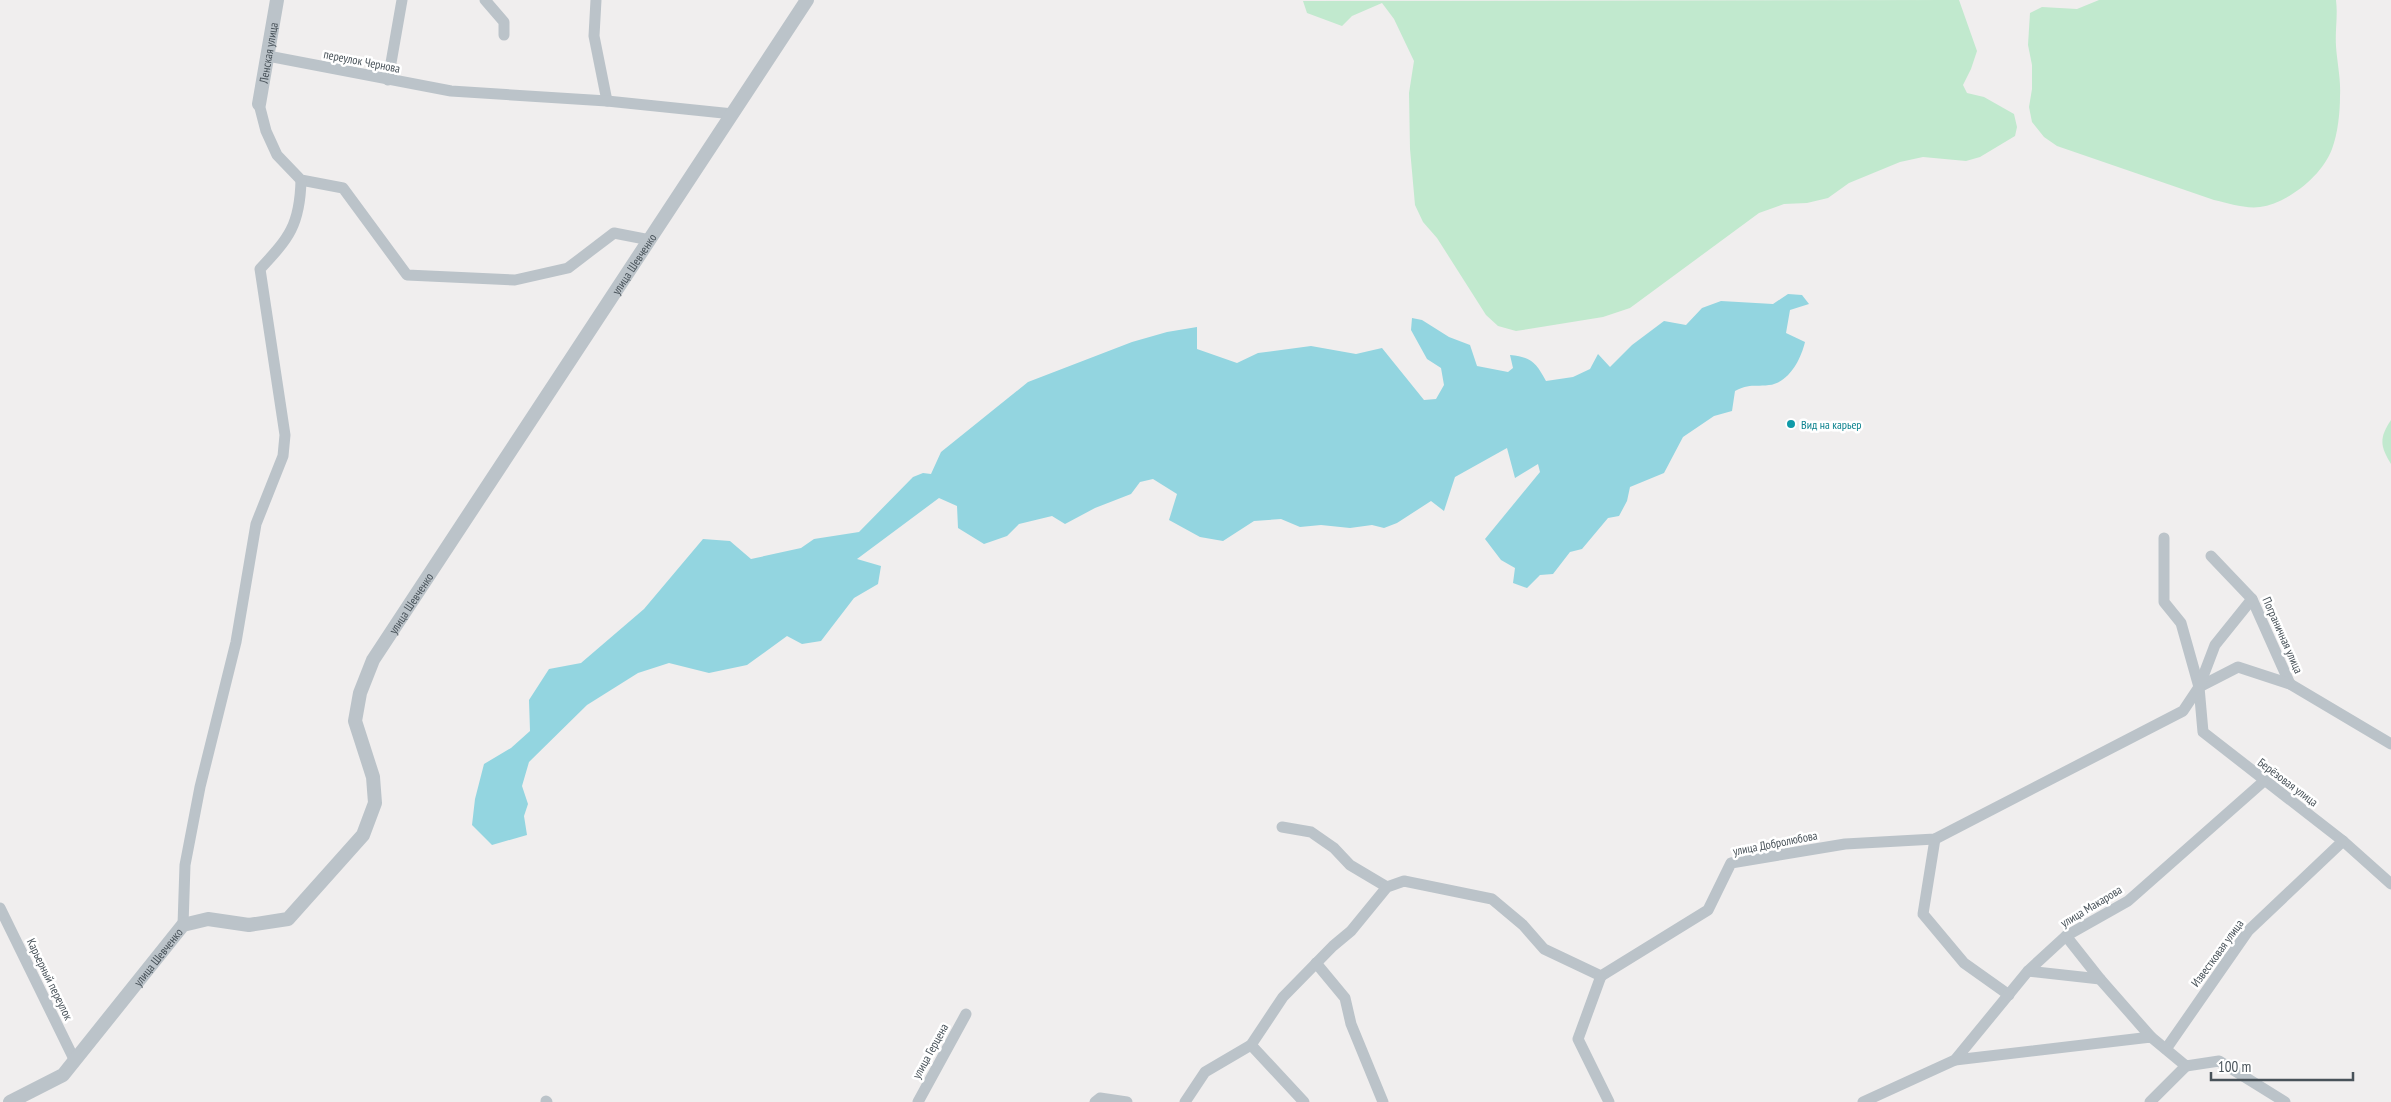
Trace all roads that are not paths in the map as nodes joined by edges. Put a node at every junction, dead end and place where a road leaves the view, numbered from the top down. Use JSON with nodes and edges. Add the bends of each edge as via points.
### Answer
{"nodes":[{"id":1,"x":277,"y":0,"type":"edge"},
{"id":2,"x":402,"y":0,"type":"edge"},
{"id":3,"x":485,"y":0,"type":"edge"},
{"id":4,"x":596,"y":0,"type":"edge"},
{"id":5,"x":807,"y":0,"type":"edge"},
{"id":6,"x":504,"y":35,"type":"dead end"},
{"id":7,"x":268,"y":56,"type":"junction"},
{"id":8,"x":388,"y":80,"type":"junction"},
{"id":9,"x":608,"y":101,"type":"junction"},
{"id":10,"x":259,"y":104,"type":"joint"},
{"id":11,"x":733,"y":114,"type":"junction"},
{"id":12,"x":301,"y":180,"type":"junction"},
{"id":13,"x":650,"y":240,"type":"junction"},
{"id":14,"x":2164,"y":538,"type":"dead end"},
{"id":15,"x":2211,"y":556,"type":"dead end"},
{"id":16,"x":2252,"y":599,"type":"junction"},
{"id":17,"x":2290,"y":684,"type":"junction"},
{"id":18,"x":2199,"y":687,"type":"junction"},
{"id":19,"x":2391,"y":744,"type":"edge"},
{"id":20,"x":2264,"y":781,"type":"junction"},
{"id":21,"x":1282,"y":827,"type":"dead end"},
{"id":22,"x":1934,"y":839,"type":"junction"},
{"id":23,"x":2343,"y":841,"type":"junction"},
{"id":24,"x":2391,"y":884,"type":"edge"},
{"id":25,"x":1387,"y":887,"type":"junction"},
{"id":26,"x":0,"y":908,"type":"edge"},
{"id":27,"x":183,"y":925,"type":"junction"},
{"id":28,"x":2066,"y":936,"type":"junction"},
{"id":29,"x":1316,"y":963,"type":"junction"},
{"id":30,"x":2028,"y":971,"type":"junction"},
{"id":31,"x":1601,"y":976,"type":"junction"},
{"id":32,"x":2100,"y":979,"type":"junction"},
{"id":33,"x":2009,"y":995,"type":"junction"},
{"id":34,"x":966,"y":1014,"type":"dead end"},
{"id":35,"x":2151,"y":1037,"type":"junction"},
{"id":36,"x":1251,"y":1045,"type":"junction"},
{"id":37,"x":2166,"y":1049,"type":"junction"},
{"id":38,"x":1955,"y":1060,"type":"junction"},
{"id":39,"x":75,"y":1062,"type":"junction"},
{"id":40,"x":2186,"y":1066,"type":"junction"},
{"id":41,"x":10,"y":1102,"type":"edge"},
{"id":42,"x":918,"y":1102,"type":"edge"},
{"id":43,"x":1094,"y":1102,"type":"edge"},
{"id":44,"x":1126,"y":1102,"type":"edge"},
{"id":45,"x":1185,"y":1102,"type":"edge"},
{"id":46,"x":1304,"y":1102,"type":"edge"},
{"id":47,"x":1383,"y":1102,"type":"edge"},
{"id":48,"x":1609,"y":1102,"type":"edge"},
{"id":49,"x":1863,"y":1102,"type":"edge"},
{"id":50,"x":2150,"y":1102,"type":"edge"},
{"id":51,"x":2285,"y":1102,"type":"edge"}],
"edges":[{"from":1,"to":7,"type":"street","name":"Ленская улица"},
{"from":2,"to":8,"type":"street"},
{"from":3,"to":6,"type":"street","via":[[504,22]]},
{"from":4,"to":9,"type":"street","via":[[594,36]]},
{"from":5,"to":11,"type":"street","name":"улица Шевченко"},
{"from":7,"to":8,"type":"street","name":"переулок Чернова"},
{"from":7,"to":10,"type":"street","name":"Ленская улица"},
{"from":8,"to":9,"type":"street","name":"переулок Чернова","via":[[451,92]]},
{"from":9,"to":11,"type":"street","name":"переулок Чернова"},
{"from":10,"to":12,"type":"street","via":[[277,155]]},
{"from":11,"to":13,"type":"street","name":"улица Шевченко"},
{"from":12,"to":13,"type":"street","via":[[343,188],[407,275],[515,280],[568,268],[614,233]]},
{"from":12,"to":27,"type":"street","via":[[301,205],[293,229],[260,269],[285,435],[283,456],[256,524],[236,642],[200,787],[185,865]]},
{"from":13,"to":27,"type":"street","name":"улица Шевченко","via":[[373,660],[360,693],[355,722],[373,777],[375,803],[363,835],[288,919],[249,925],[208,919]]},
{"from":14,"to":18,"type":"street","name":"Берёзовая улица","via":[[2164,602],[2181,623]]},
{"from":15,"to":16,"type":"street","name":"Пограничная улица"},
{"from":16,"to":17,"type":"street","name":"Пограничная улица"},
{"from":16,"to":18,"type":"street","via":[[2215,645]]},
{"from":17,"to":18,"type":"street","via":[[2238,667]]},
{"from":17,"to":19,"type":"street","name":"Пограничная улица"},
{"from":18,"to":20,"type":"street","name":"Берёзовая улица","via":[[2203,732]]},
{"from":18,"to":22,"type":"street","name":"улица Добролюбова","via":[[2183,711]]},
{"from":20,"to":23,"type":"street","name":"Берёзовая улица"},
{"from":20,"to":28,"type":"street","name":"улица Макарова","via":[[2128,902]]},
{"from":21,"to":25,"type":"street","via":[[1311,832],[1334,848],[1350,865]]},
{"from":22,"to":31,"type":"street","name":"улица Добролюбова","via":[[1846,844],[1731,863],[1708,910]]},
{"from":22,"to":33,"type":"street","via":[[1923,914],[1964,963]]},
{"from":23,"to":24,"type":"street","name":"Берёзовая улица"},
{"from":23,"to":37,"type":"street","name":"Известковая улица","via":[[2248,931]]},
{"from":25,"to":29,"type":"street","via":[[1352,931]]},
{"from":25,"to":31,"type":"street","via":[[1404,880],[1492,899],[1523,925],[1544,949]]},
{"from":26,"to":39,"type":"street","name":"Карьерный переулок"},
{"from":27,"to":39,"type":"street","name":"улица Шевченко"},
{"from":28,"to":30,"type":"street","name":"улица Макарова"},
{"from":28,"to":32,"type":"street"},
{"from":29,"to":36,"type":"street","via":[[1283,997]]},
{"from":29,"to":47,"type":"street","via":[[1345,998],[1351,1024]]},
{"from":30,"to":32,"type":"street"},
{"from":30,"to":33,"type":"street","name":"улица Макарова"},
{"from":31,"to":48,"type":"street","via":[[1578,1039]]},
{"from":32,"to":35,"type":"street"},
{"from":33,"to":38,"type":"street","name":"улица Макарова"},
{"from":34,"to":42,"type":"street","name":"улица Герцена"},
{"from":35,"to":37,"type":"street"},
{"from":35,"to":38,"type":"street"},
{"from":36,"to":45,"type":"street","via":[[1205,1072]]},
{"from":36,"to":46,"type":"street"},
{"from":37,"to":40,"type":"street"},
{"from":38,"to":49,"type":"street","name":"улица Макарова"},
{"from":39,"to":41,"type":"street","name":"улица Шевченко","via":[[63,1075]]},
{"from":40,"to":50,"type":"street"},
{"from":40,"to":51,"type":"street","via":[[2219,1061]]},
{"from":43,"to":44,"type":"street","via":[[1100,1098]]}]}
